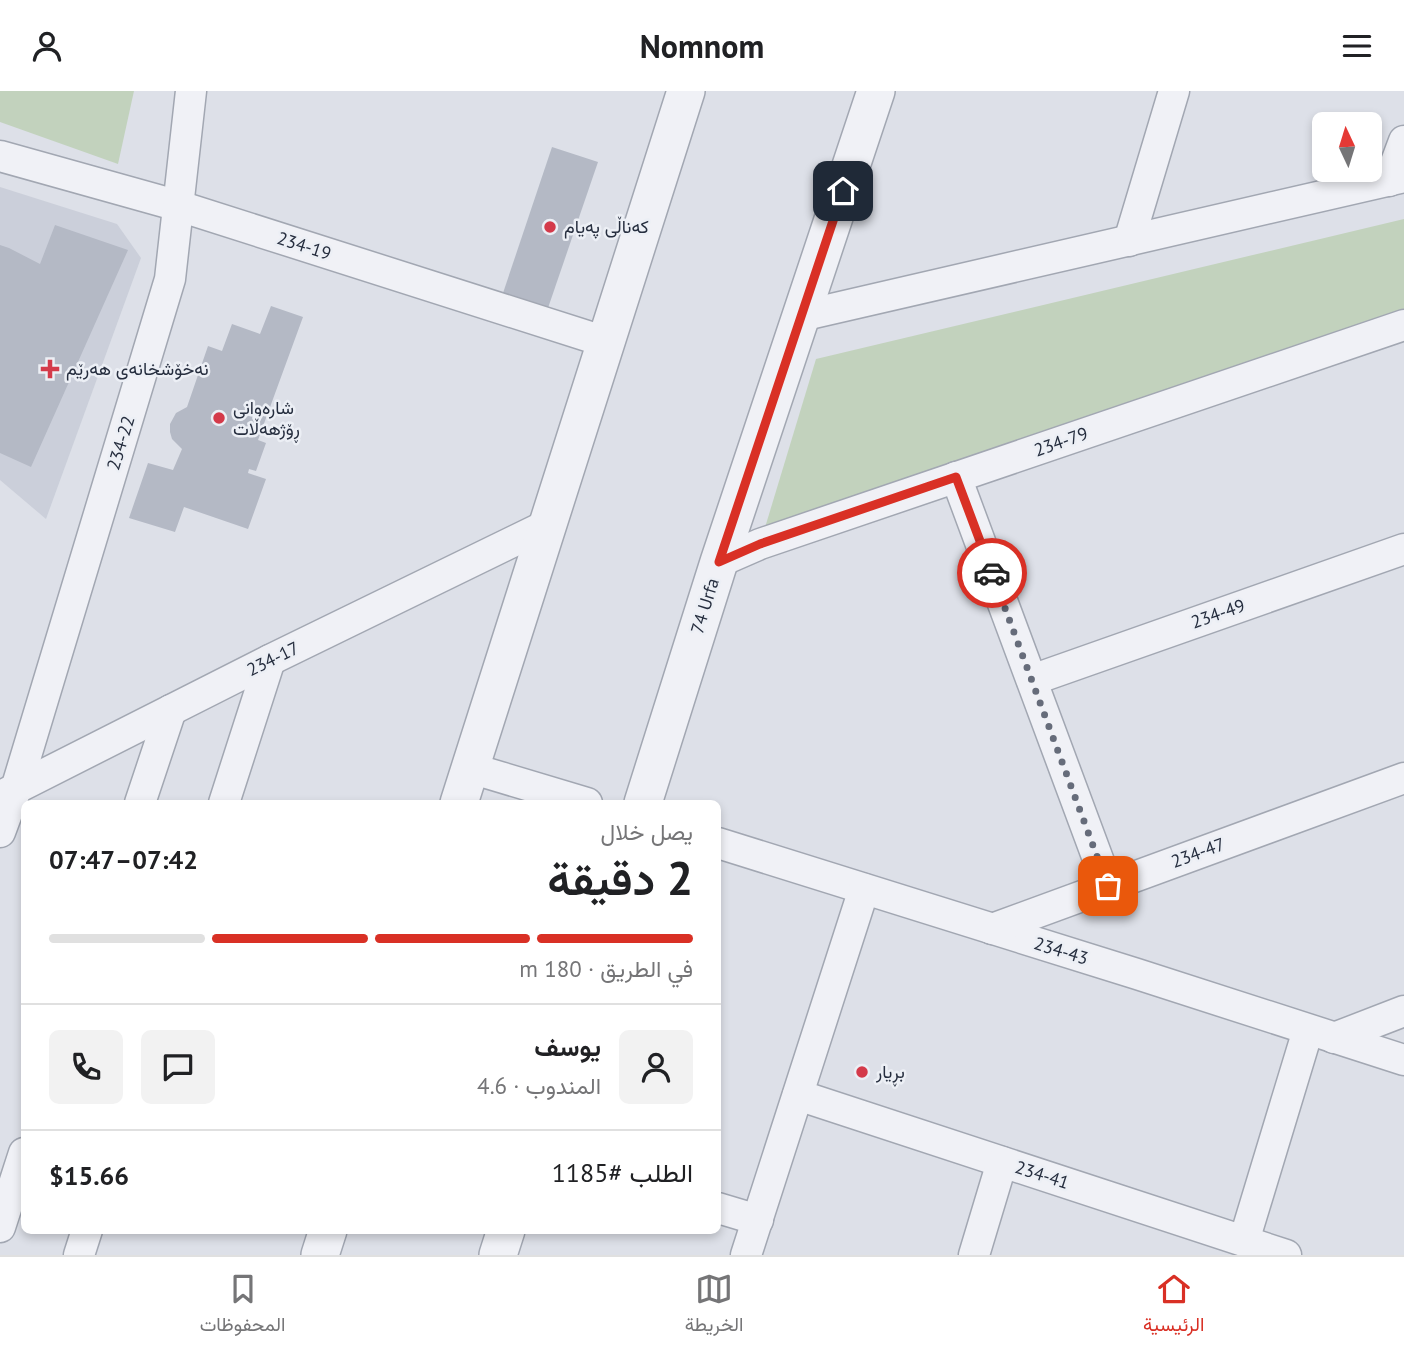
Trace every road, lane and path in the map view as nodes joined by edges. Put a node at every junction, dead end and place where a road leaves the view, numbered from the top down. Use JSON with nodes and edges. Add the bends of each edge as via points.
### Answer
{"nodes":[{"id":1,"x":191,"y":91,"type":"edge"},
{"id":2,"x":876,"y":91,"type":"edge"},
{"id":3,"x":1174,"y":91,"type":"edge"},
{"id":4,"x":680,"y":93,"type":"edge"},
{"id":5,"x":1404,"y":141,"type":"edge"},
{"id":6,"x":0,"y":156,"type":"edge"},
{"id":7,"x":1396,"y":179,"type":"edge"},
{"id":8,"x":179,"y":207,"type":"junction"},
{"id":9,"x":1129,"y":241,"type":"junction"},
{"id":10,"x":801,"y":316,"type":"junction"},
{"id":11,"x":1404,"y":325,"type":"edge"},
{"id":12,"x":606,"y":342,"type":"junction"},
{"id":13,"x":956,"y":477,"type":"junction"},
{"id":14,"x":549,"y":524,"type":"junction"},
{"id":15,"x":1404,"y":549,"type":"edge"},
{"id":16,"x":719,"y":562,"type":"junction"},
{"id":17,"x":270,"y":660,"type":"junction"},
{"id":18,"x":1032,"y":680,"type":"junction"},
{"id":19,"x":171,"y":710,"type":"junction"},
{"id":20,"x":470,"y":768,"type":"junction"},
{"id":21,"x":1404,"y":778,"type":"edge"},
{"id":22,"x":8,"y":793,"type":"edge"},
{"id":23,"x":141,"y":800,"type":"edge"},
{"id":24,"x":225,"y":800,"type":"edge"},
{"id":25,"x":460,"y":800,"type":"edge"},
{"id":26,"x":577,"y":800,"type":"edge"},
{"id":27,"x":644,"y":800,"type":"edge"},
{"id":28,"x":0,"y":832,"type":"edge"},
{"id":29,"x":721,"y":844,"type":"edge"},
{"id":30,"x":1108,"y":886,"type":"junction"},
{"id":31,"x":864,"y":889,"type":"junction"},
{"id":32,"x":992,"y":929,"type":"junction"},
{"id":33,"x":1404,"y":1011,"type":"edge"},
{"id":34,"x":1321,"y":1034,"type":"junction"},
{"id":35,"x":1404,"y":1060,"type":"edge"},
{"id":36,"x":798,"y":1095,"type":"junction"},
{"id":37,"x":21,"y":1162,"type":"edge"},
{"id":38,"x":1002,"y":1162,"type":"junction"},
{"id":39,"x":721,"y":1209,"type":"edge"},
{"id":40,"x":758,"y":1220,"type":"junction"},
{"id":41,"x":0,"y":1227,"type":"edge"},
{"id":42,"x":86,"y":1234,"type":"edge"},
{"id":43,"x":327,"y":1234,"type":"edge"},
{"id":44,"x":505,"y":1234,"type":"edge"},
{"id":45,"x":1244,"y":1241,"type":"junction"},
{"id":46,"x":79,"y":1255,"type":"edge"},
{"id":47,"x":320,"y":1255,"type":"edge"},
{"id":48,"x":498,"y":1255,"type":"edge"},
{"id":49,"x":747,"y":1255,"type":"edge"},
{"id":50,"x":974,"y":1255,"type":"edge"},
{"id":51,"x":1286,"y":1255,"type":"edge"}],
"edges":[{"from":1,"to":8,"type":"street","name":"234-22"},
{"from":2,"to":10,"type":"street","name":"74 Urfa"},
{"from":3,"to":9,"type":"street"},
{"from":4,"to":12,"type":"street"},
{"from":5,"to":7,"type":"street"},
{"from":6,"to":8,"type":"street","name":"234-19"},
{"from":7,"to":9,"type":"street"},
{"from":8,"to":12,"type":"street","name":"234-19"},
{"from":8,"to":22,"type":"street","name":"234-22","via":[[170,279]]},
{"from":9,"to":10,"type":"street"},
{"from":10,"to":16,"type":"street","name":"74 Urfa"},
{"from":11,"to":13,"type":"street","name":"234-79"},
{"from":12,"to":14,"type":"street"},
{"from":13,"to":16,"type":"street","name":"234-79"},
{"from":13,"to":18,"type":"street"},
{"from":14,"to":17,"type":"street","name":"234-17"},
{"from":14,"to":20,"type":"street"},
{"from":15,"to":18,"type":"street","name":"234-49"},
{"from":16,"to":27,"type":"street","name":"74 Urfa"},
{"from":17,"to":19,"type":"street","name":"234-17"},
{"from":17,"to":24,"type":"street"},
{"from":18,"to":30,"type":"street"},
{"from":19,"to":22,"type":"street","name":"234-17"},
{"from":19,"to":23,"type":"street"},
{"from":20,"to":25,"type":"street"},
{"from":20,"to":26,"type":"street"},
{"from":21,"to":30,"type":"street","name":"234-47"},
{"from":22,"to":28,"type":"street","name":"234-22"},
{"from":29,"to":31,"type":"street","name":"234-43"},
{"from":30,"to":32,"type":"street","name":"234-47"},
{"from":31,"to":32,"type":"street","name":"234-43"},
{"from":31,"to":36,"type":"street"},
{"from":32,"to":34,"type":"street","name":"234-43"},
{"from":33,"to":34,"type":"street"},
{"from":34,"to":35,"type":"street","name":"234-43"},
{"from":34,"to":45,"type":"street"},
{"from":36,"to":38,"type":"street","name":"234-41"},
{"from":36,"to":40,"type":"street"},
{"from":37,"to":41,"type":"street"},
{"from":38,"to":45,"type":"street","name":"234-41"},
{"from":38,"to":50,"type":"street"},
{"from":39,"to":40,"type":"street"},
{"from":40,"to":49,"type":"street"},
{"from":42,"to":46,"type":"street"},
{"from":43,"to":47,"type":"street"},
{"from":44,"to":48,"type":"street"},
{"from":45,"to":51,"type":"street","name":"234-41"}]}
